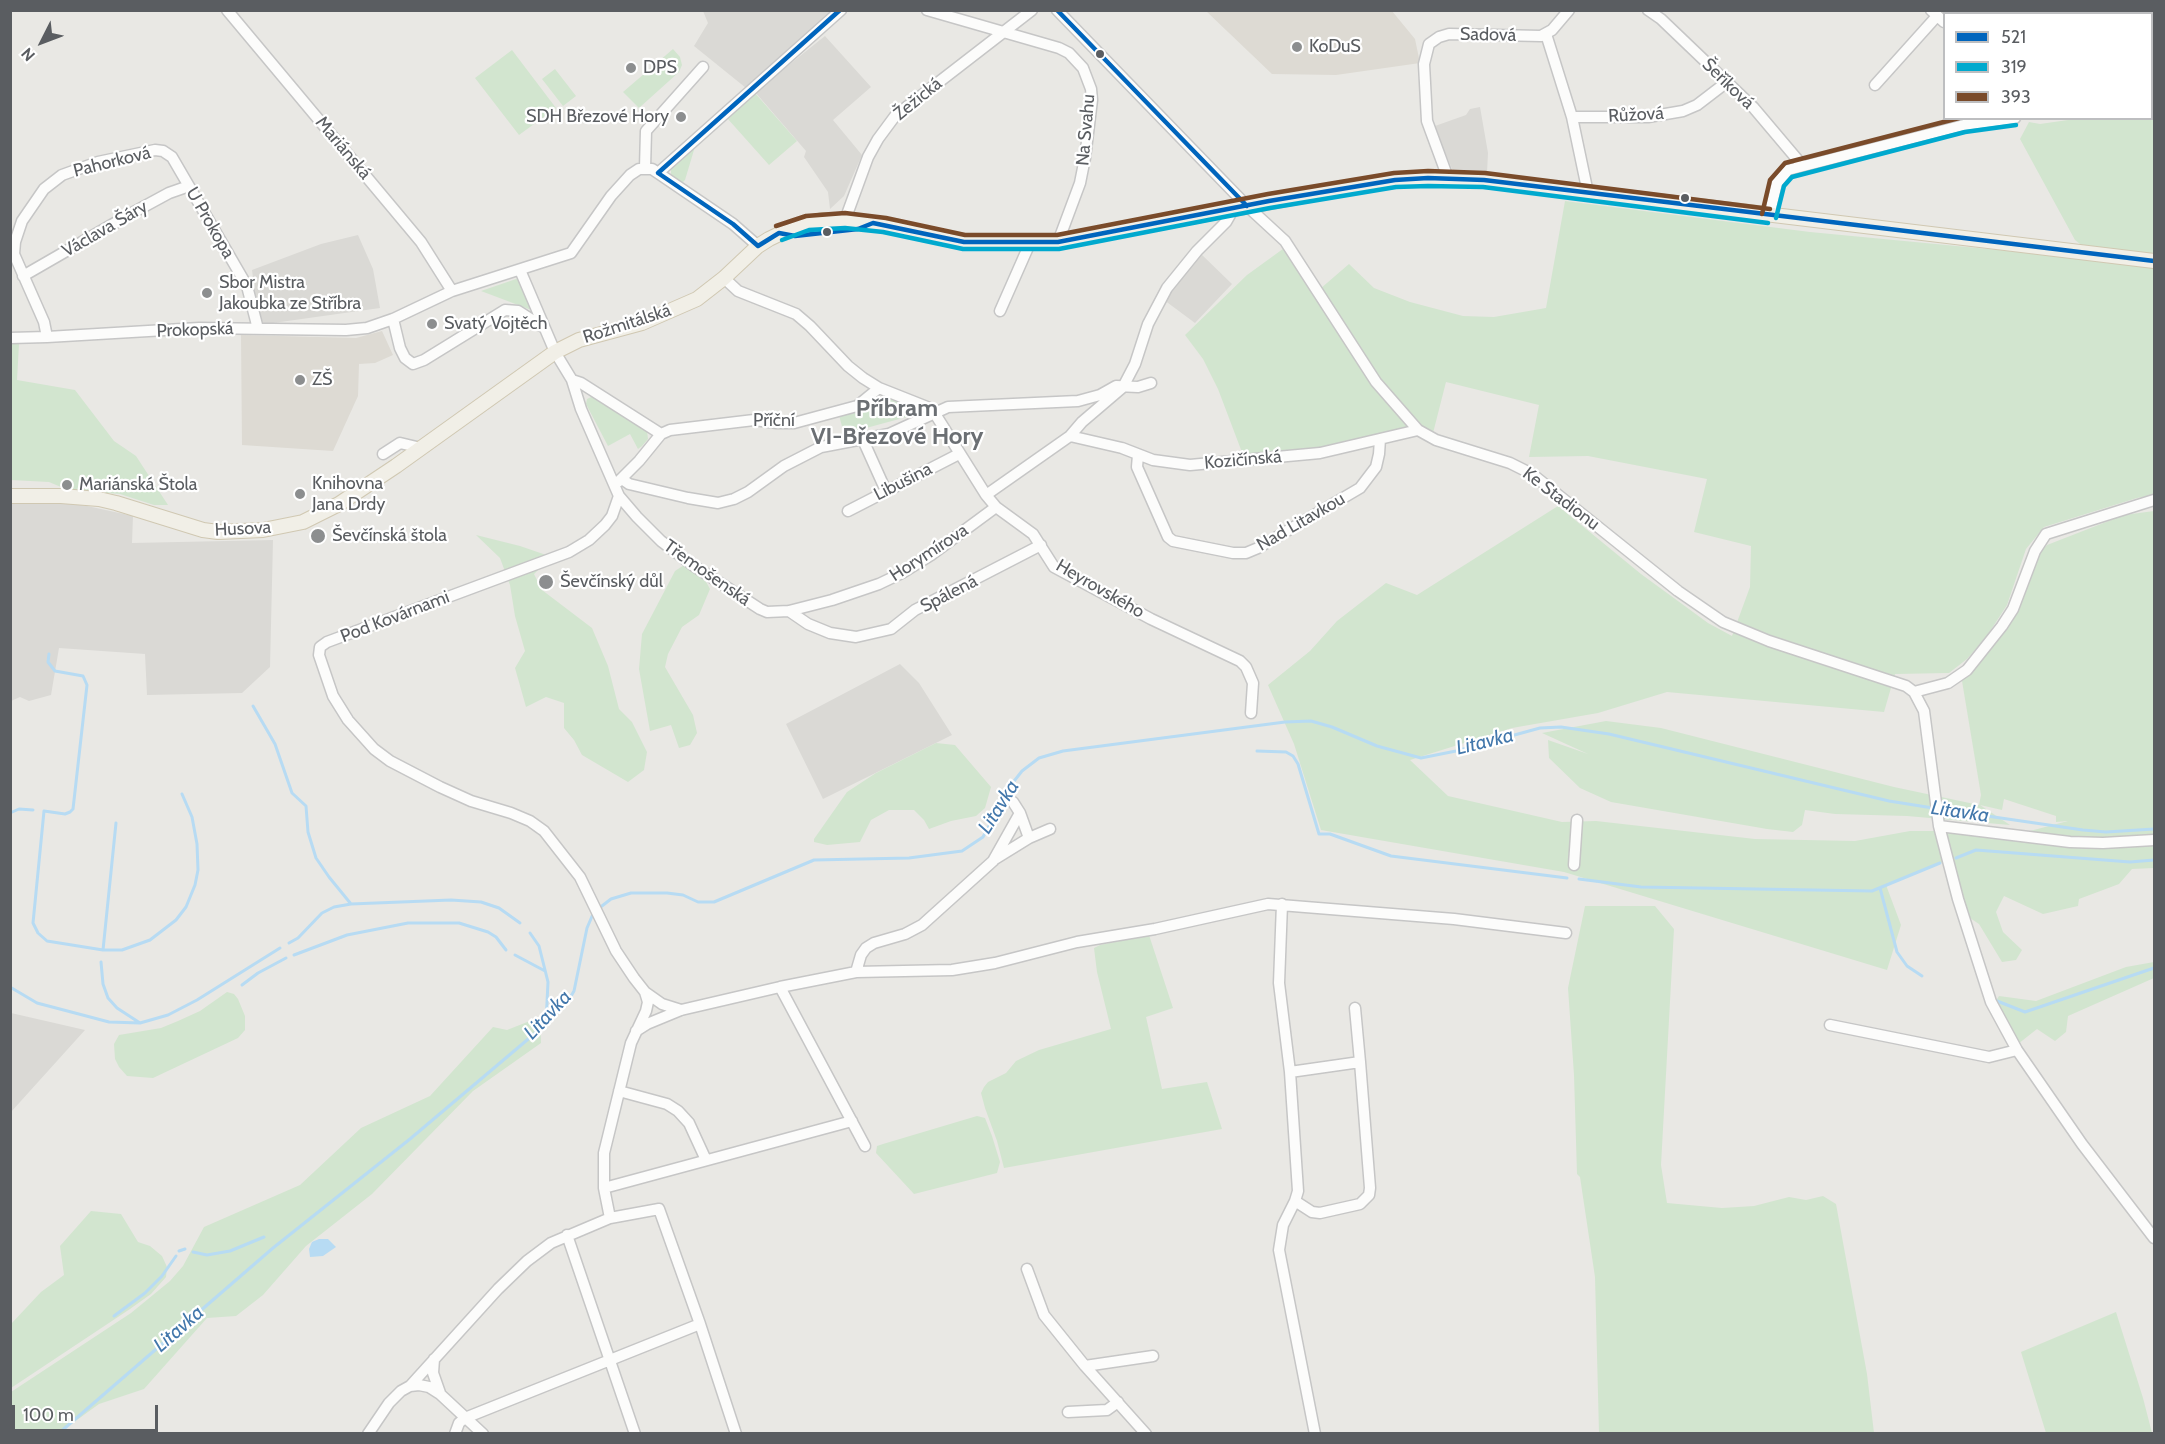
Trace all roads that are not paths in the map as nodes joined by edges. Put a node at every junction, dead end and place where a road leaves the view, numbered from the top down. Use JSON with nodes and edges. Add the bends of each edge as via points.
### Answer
{"nodes":[{"id":1,"x":227,"y":10,"type":"edge"},
{"id":2,"x":842,"y":10,"type":"edge"},
{"id":3,"x":927,"y":10,"type":"edge"},
{"id":4,"x":1032,"y":10,"type":"edge"},
{"id":5,"x":1057,"y":10,"type":"edge"},
{"id":6,"x":1569,"y":10,"type":"edge"},
{"id":7,"x":1648,"y":10,"type":"edge"},
{"id":8,"x":1938,"y":16,"type":"edge"},
{"id":9,"x":1004,"y":32,"type":"junction"},
{"id":10,"x":1546,"y":34,"type":"junction"},
{"id":11,"x":703,"y":67,"type":"dead end"},
{"id":12,"x":1727,"y":82,"type":"junction"},
{"id":13,"x":1875,"y":86,"type":"dead end"},
{"id":14,"x":1572,"y":117,"type":"junction"},
{"id":15,"x":2000,"y":120,"type":"edge"},
{"id":16,"x":168,"y":153,"type":"joint"},
{"id":17,"x":1802,"y":165,"type":"junction"},
{"id":18,"x":645,"y":168,"type":"junction"},
{"id":19,"x":658,"y":173,"type":"junction"},
{"id":20,"x":1448,"y":178,"type":"junction"},
{"id":21,"x":189,"y":186,"type":"junction"},
{"id":22,"x":1588,"y":193,"type":"junction"},
{"id":23,"x":1241,"y":207,"type":"junction"},
{"id":24,"x":1769,"y":216,"type":"junction"},
{"id":25,"x":845,"y":220,"type":"junction"},
{"id":26,"x":1058,"y":242,"type":"junction"},
{"id":27,"x":1030,"y":243,"type":"junction"},
{"id":28,"x":758,"y":246,"type":"junction"},
{"id":29,"x":2154,"y":261,"type":"edge"},
{"id":30,"x":520,"y":270,"type":"junction"},
{"id":31,"x":23,"y":276,"type":"junction"},
{"id":32,"x":724,"y":278,"type":"junction"},
{"id":33,"x":452,"y":291,"type":"junction"},
{"id":34,"x":1000,"y":311,"type":"dead end"},
{"id":35,"x":393,"y":319,"type":"junction"},
{"id":36,"x":544,"y":327,"type":"junction"},
{"id":37,"x":258,"y":329,"type":"junction"},
{"id":38,"x":10,"y":338,"type":"edge"},
{"id":39,"x":47,"y":338,"type":"junction"},
{"id":40,"x":555,"y":352,"type":"junction"},
{"id":41,"x":572,"y":380,"type":"junction"},
{"id":42,"x":1151,"y":383,"type":"dead end"},
{"id":43,"x":1123,"y":387,"type":"junction"},
{"id":44,"x":879,"y":388,"type":"junction"},
{"id":45,"x":936,"y":414,"type":"junction"},
{"id":46,"x":1418,"y":429,"type":"junction"},
{"id":47,"x":661,"y":434,"type":"junction"},
{"id":48,"x":1070,"y":436,"type":"junction"},
{"id":49,"x":1380,"y":439,"type":"junction"},
{"id":50,"x":863,"y":440,"type":"junction"},
{"id":51,"x":421,"y":448,"type":"junction"},
{"id":52,"x":383,"y":454,"type":"dead end"},
{"id":53,"x":959,"y":454,"type":"junction"},
{"id":54,"x":1138,"y":455,"type":"junction"},
{"id":55,"x":618,"y":482,"type":"junction"},
{"id":56,"x":886,"y":492,"type":"junction"},
{"id":57,"x":986,"y":495,"type":"junction"},
{"id":58,"x":10,"y":496,"type":"edge"},
{"id":59,"x":619,"y":496,"type":"junction"},
{"id":60,"x":2154,"y":500,"type":"edge"},
{"id":61,"x":996,"y":507,"type":"junction"},
{"id":62,"x":848,"y":511,"type":"dead end"},
{"id":63,"x":1041,"y":545,"type":"junction"},
{"id":64,"x":789,"y":611,"type":"junction"},
{"id":65,"x":856,"y":637,"type":"joint"},
{"id":66,"x":1914,"y":692,"type":"junction"},
{"id":67,"x":1251,"y":713,"type":"dead end"},
{"id":68,"x":1013,"y":802,"type":"dead end"},
{"id":69,"x":1020,"y":813,"type":"junction"},
{"id":70,"x":1577,"y":820,"type":"dead end"},
{"id":71,"x":1938,"y":822,"type":"junction"},
{"id":72,"x":1050,"y":829,"type":"dead end"},
{"id":73,"x":1029,"y":838,"type":"junction"},
{"id":74,"x":2154,"y":840,"type":"edge"},
{"id":75,"x":993,"y":861,"type":"junction"},
{"id":76,"x":1574,"y":865,"type":"dead end"},
{"id":77,"x":1282,"y":904,"type":"junction"},
{"id":78,"x":1566,"y":933,"type":"dead end"},
{"id":79,"x":856,"y":972,"type":"junction"},
{"id":80,"x":780,"y":987,"type":"junction"},
{"id":81,"x":645,"y":992,"type":"junction"},
{"id":82,"x":1355,"y":1008,"type":"dead end"},
{"id":83,"x":681,"y":1011,"type":"junction"},
{"id":84,"x":1830,"y":1025,"type":"dead end"},
{"id":85,"x":636,"y":1031,"type":"junction"},
{"id":86,"x":2017,"y":1050,"type":"junction"},
{"id":87,"x":1360,"y":1062,"type":"junction"},
{"id":88,"x":1290,"y":1072,"type":"junction"},
{"id":89,"x":619,"y":1091,"type":"junction"},
{"id":90,"x":852,"y":1121,"type":"junction"},
{"id":91,"x":865,"y":1146,"type":"dead end"},
{"id":92,"x":706,"y":1160,"type":"junction"},
{"id":93,"x":604,"y":1188,"type":"junction"},
{"id":94,"x":1295,"y":1201,"type":"junction"},
{"id":95,"x":610,"y":1218,"type":"junction"},
{"id":96,"x":567,"y":1235,"type":"junction"},
{"id":97,"x":2154,"y":1238,"type":"edge"},
{"id":98,"x":1027,"y":1269,"type":"dead end"},
{"id":99,"x":700,"y":1324,"type":"junction"},
{"id":100,"x":1154,"y":1356,"type":"dead end"},
{"id":101,"x":434,"y":1359,"type":"junction"},
{"id":102,"x":611,"y":1360,"type":"junction"},
{"id":103,"x":1085,"y":1366,"type":"junction"},
{"id":104,"x":410,"y":1386,"type":"junction"},
{"id":105,"x":440,"y":1394,"type":"junction"},
{"id":106,"x":1118,"y":1402,"type":"junction"},
{"id":107,"x":1068,"y":1412,"type":"dead end"},
{"id":108,"x":465,"y":1418,"type":"junction"},
{"id":109,"x":368,"y":1434,"type":"edge"},
{"id":110,"x":455,"y":1434,"type":"edge"},
{"id":111,"x":483,"y":1434,"type":"edge"},
{"id":112,"x":635,"y":1434,"type":"edge"},
{"id":113,"x":736,"y":1434,"type":"edge"},
{"id":114,"x":1146,"y":1434,"type":"edge"},
{"id":115,"x":1315,"y":1434,"type":"edge"}],
"edges":[{"from":1,"to":33,"type":"street","name":"Mariánská","via":[[421,242]]},
{"from":2,"to":19,"type":"street"},
{"from":3,"to":9,"type":"street","name":"Na Svahu"},
{"from":4,"to":9,"type":"street","name":"Žežická"},
{"from":5,"to":23,"type":"street","name":"Ke Stadionu"},
{"from":6,"to":10,"type":"street"},
{"from":7,"to":12,"type":"street","name":"Šeříková"},
{"from":8,"to":13,"type":"street"},
{"from":9,"to":25,"type":"street","name":"Žežická","via":[[890,122],[868,157]]},
{"from":9,"to":26,"type":"street","name":"Na Svahu","via":[[1069,53],[1083,68],[1091,89],[1080,183]]},
{"from":10,"to":14,"type":"street"},
{"from":10,"to":20,"type":"street","name":"Sadová","via":[[1449,34],[1429,44],[1424,64],[1427,121]]},
{"from":11,"to":18,"type":"street","via":[[646,131]]},
{"from":12,"to":14,"type":"street","name":"Růžová","via":[[1683,111],[1648,117]]},
{"from":12,"to":17,"type":"street","name":"Šeříková"},
{"from":14,"to":22,"type":"street"},
{"from":15,"to":17,"type":"street","via":[[1964,125]]},
{"from":16,"to":21,"type":"street","name":"U Prokopa"},
{"from":16,"to":31,"type":"street","name":"Pahorková","via":[[155,150],[110,160],[53,180],[22,221],[15,242],[14,254]]},
{"from":17,"to":24,"type":"street","via":[[1788,170],[1777,183]]},
{"from":18,"to":19,"type":"street"},
{"from":18,"to":30,"type":"street","name":"Prokopská","via":[[635,171],[611,196],[571,253]]},
{"from":19,"to":28,"type":"street","via":[[725,218]]},
{"from":20,"to":22,"type":"main road","name":"Rožmitálská"},
{"from":20,"to":23,"type":"main road","name":"Rožmitálská","via":[[1395,180]]},
{"from":21,"to":31,"type":"street","name":"Václava Šáry","via":[[169,193]]},
{"from":21,"to":37,"type":"street","name":"U Prokopa","via":[[247,286]]},
{"from":22,"to":24,"type":"main road","name":"Rožmitálská"},
{"from":23,"to":26,"type":"main road","name":"Rožmitálská"},
{"from":23,"to":43,"type":"street","via":[[1167,288]]},
{"from":23,"to":46,"type":"street","name":"Ke Stadionu","via":[[1277,232],[1291,249],[1376,382]]},
{"from":24,"to":29,"type":"main road","name":"Rožmitálská"},
{"from":25,"to":27,"type":"main road","name":"Rožmitálská","via":[[964,242]]},
{"from":25,"to":28,"type":"main road","name":"Rožmitálská","via":[[807,223]]},
{"from":26,"to":27,"type":"main road","name":"Rožmitálská"},
{"from":27,"to":34,"type":"street"},
{"from":28,"to":32,"type":"main road","name":"Rožmitálská"},
{"from":30,"to":33,"type":"street","name":"Prokopská"},
{"from":30,"to":36,"type":"street","name":"Třemošenská"},
{"from":31,"to":39,"type":"street","name":"Pahorková","via":[[44,321]]},
{"from":32,"to":40,"type":"main road","name":"Rožmitálská","via":[[705,294],[677,308],[579,340]]},
{"from":32,"to":44,"type":"street","via":[[738,291],[796,314],[848,366]]},
{"from":33,"to":35,"type":"street","name":"Prokopská"},
{"from":35,"to":36,"type":"street","via":[[400,348],[413,364],[505,310],[518,311]]},
{"from":35,"to":37,"type":"street","name":"Prokopská","via":[[356,330]]},
{"from":36,"to":40,"type":"street","name":"Třemošenská"},
{"from":37,"to":39,"type":"street","name":"Prokopská","via":[[199,328]]},
{"from":38,"to":39,"type":"street","name":"Prokopská"},
{"from":40,"to":41,"type":"street","name":"Třemošenská"},
{"from":40,"to":51,"type":"main road","name":"Husova"},
{"from":41,"to":47,"type":"street"},
{"from":41,"to":55,"type":"street","name":"Třemošenská","via":[[581,409]]},
{"from":42,"to":43,"type":"street"},
{"from":43,"to":45,"type":"street","via":[[1116,386],[1078,401],[948,407]]},
{"from":43,"to":48,"type":"street"},
{"from":44,"to":45,"type":"street","via":[[926,405]]},
{"from":44,"to":47,"type":"street","name":"Příční","via":[[857,406],[794,423],[754,420]]},
{"from":45,"to":50,"type":"street","via":[[889,434]]},
{"from":45,"to":53,"type":"street","name":"Heyrovského"},
{"from":46,"to":49,"type":"street","name":"Kozičínská"},
{"from":46,"to":66,"type":"street","name":"Ke Stadionu","via":[[1436,441],[1510,463],[1532,474],[1678,591],[1724,622]]},
{"from":47,"to":55,"type":"street"},
{"from":48,"to":54,"type":"street","name":"Kozičínská"},
{"from":48,"to":57,"type":"street"},
{"from":49,"to":54,"type":"street","name":"Kozičínská","via":[[1320,453],[1212,464],[1190,465]]},
{"from":49,"to":54,"type":"street","name":"Nad Litavkou","via":[[1376,467],[1360,488],[1246,553],[1167,537],[1137,467]]},
{"from":50,"to":55,"type":"street","via":[[821,447],[748,492],[718,503]]},
{"from":50,"to":56,"type":"street"},
{"from":51,"to":52,"type":"street","via":[[400,443]]},
{"from":51,"to":58,"type":"main road","name":"Husova","via":[[322,514],[289,526],[251,531],[203,530],[99,499]]},
{"from":53,"to":56,"type":"street","name":"Libušina"},
{"from":53,"to":57,"type":"street","name":"Heyrovského"},
{"from":55,"to":59,"type":"street","name":"Třemošenská"},
{"from":56,"to":62,"type":"street","name":"Libušina"},
{"from":57,"to":61,"type":"street","name":"Heyrovského"},
{"from":59,"to":64,"type":"street","name":"Třemošenská","via":[[661,541],[694,566],[760,609]]},
{"from":59,"to":81,"type":"street","name":"Pod Kovárnami","via":[[605,525],[569,552],[327,642],[318,651],[333,696],[374,749],[440,787],[530,821],[544,831],[580,877],[625,965]]},
{"from":60,"to":66,"type":"street","via":[[2046,534],[2035,551],[2013,609],[1967,670],[1947,683]]},
{"from":61,"to":63,"type":"street","name":"Heyrovského","via":[[1033,534]]},
{"from":61,"to":64,"type":"street","name":"Horymírova","via":[[902,573],[851,594]]},
{"from":63,"to":65,"type":"street","name":"Spálená","via":[[915,610],[891,629]]},
{"from":63,"to":67,"type":"street","name":"Heyrovského","via":[[1054,567],[1240,661],[1253,683]]},
{"from":64,"to":65,"type":"street","name":"Třemošenská","via":[[830,633]]},
{"from":66,"to":71,"type":"street","via":[[1924,711]]},
{"from":68,"to":69,"type":"street"},
{"from":69,"to":73,"type":"street"},
{"from":69,"to":75,"type":"street"},
{"from":70,"to":76,"type":"street"},
{"from":71,"to":74,"type":"street","via":[[2070,842]]},
{"from":71,"to":86,"type":"street","via":[[1992,1002]]},
{"from":72,"to":73,"type":"street"},
{"from":73,"to":75,"type":"street"},
{"from":75,"to":79,"type":"street","via":[[922,925],[866,948]]},
{"from":77,"to":78,"type":"street"},
{"from":77,"to":79,"type":"street","via":[[1254,906],[952,970]]},
{"from":77,"to":88,"type":"street","via":[[1280,983]]},
{"from":79,"to":80,"type":"street"},
{"from":80,"to":83,"type":"street"},
{"from":80,"to":90,"type":"street"},
{"from":81,"to":83,"type":"street"},
{"from":81,"to":85,"type":"street","via":[[646,1011]]},
{"from":82,"to":87,"type":"street"},
{"from":83,"to":85,"type":"street"},
{"from":84,"to":86,"type":"street","via":[[1989,1057]]},
{"from":85,"to":89,"type":"street"},
{"from":86,"to":97,"type":"street"},
{"from":87,"to":88,"type":"street"},
{"from":87,"to":94,"type":"street","via":[[1369,1195],[1360,1204],[1320,1213]]},
{"from":88,"to":94,"type":"street","via":[[1298,1191]]},
{"from":89,"to":92,"type":"street","via":[[667,1104],[678,1111],[689,1123]]},
{"from":89,"to":93,"type":"street","via":[[604,1153]]},
{"from":90,"to":91,"type":"street"},
{"from":90,"to":92,"type":"street"},
{"from":92,"to":93,"type":"street"},
{"from":93,"to":95,"type":"street"},
{"from":94,"to":115,"type":"street","via":[[1283,1224],[1278,1250]]},
{"from":95,"to":96,"type":"street"},
{"from":95,"to":99,"type":"street","via":[[659,1209]]},
{"from":96,"to":101,"type":"street","via":[[513,1275]]},
{"from":96,"to":102,"type":"street"},
{"from":98,"to":103,"type":"street","via":[[1044,1315]]},
{"from":99,"to":102,"type":"street"},
{"from":99,"to":113,"type":"street"},
{"from":100,"to":103,"type":"street"},
{"from":101,"to":104,"type":"street"},
{"from":101,"to":105,"type":"street","via":[[433,1373]]},
{"from":102,"to":108,"type":"street"},
{"from":102,"to":112,"type":"street"},
{"from":103,"to":106,"type":"street"},
{"from":104,"to":105,"type":"street","via":[[419,1384]]},
{"from":104,"to":109,"type":"street","via":[[389,1402]]},
{"from":105,"to":108,"type":"street"},
{"from":106,"to":107,"type":"street","via":[[1107,1410]]},
{"from":106,"to":114,"type":"street"},
{"from":108,"to":110,"type":"street"},
{"from":108,"to":111,"type":"street"}]}
